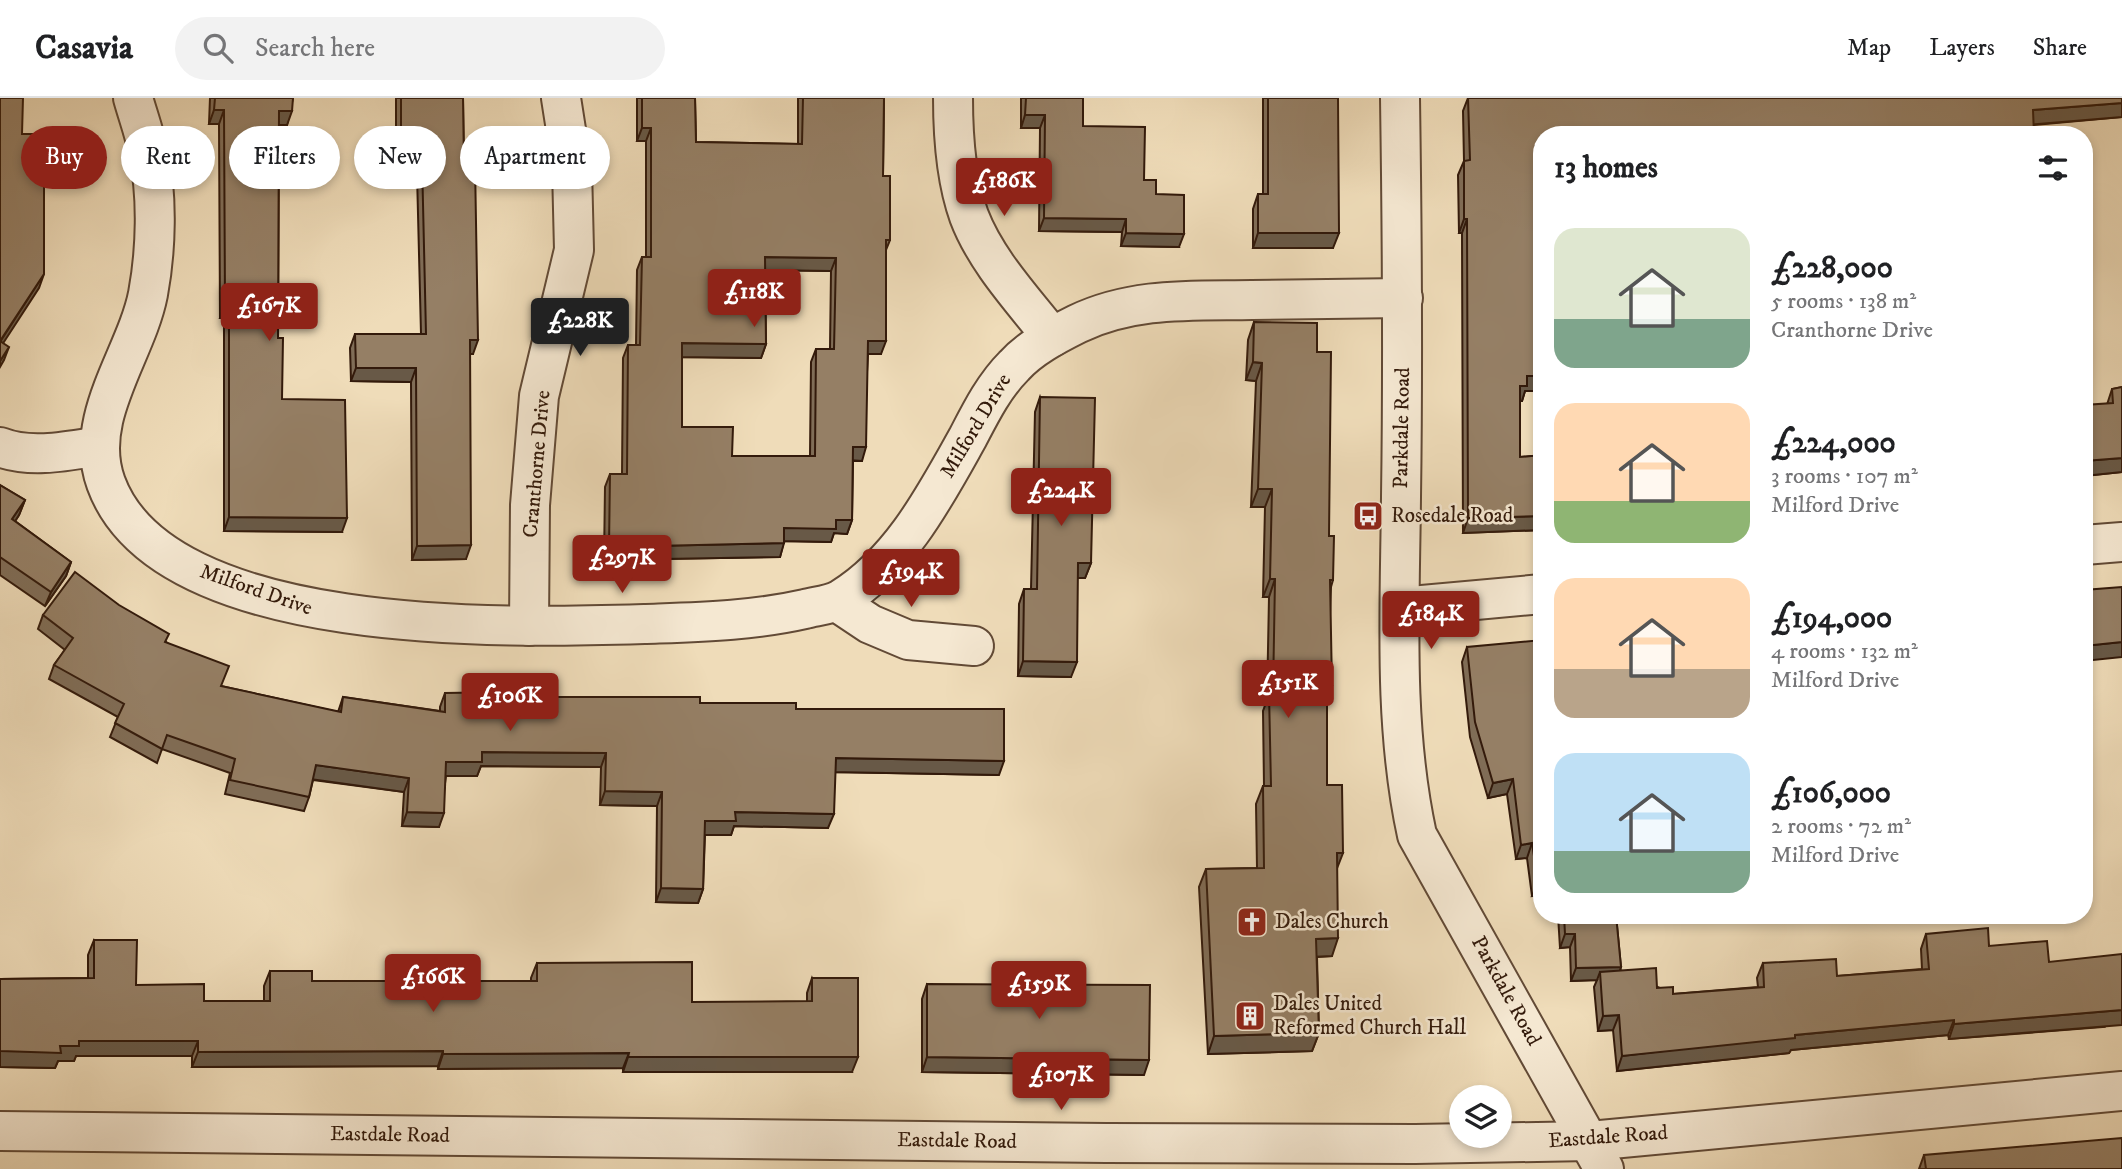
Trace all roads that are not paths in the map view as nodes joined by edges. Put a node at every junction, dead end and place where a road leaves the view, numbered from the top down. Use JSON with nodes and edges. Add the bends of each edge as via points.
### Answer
{"nodes":[{"id":1,"x":133,"y":98,"type":"edge"},
{"id":2,"x":561,"y":98,"type":"edge"},
{"id":3,"x":953,"y":98,"type":"edge"},
{"id":4,"x":1400,"y":98,"type":"edge"},
{"id":5,"x":1403,"y":298,"type":"junction"},
{"id":6,"x":1052,"y":337,"type":"junction"},
{"id":7,"x":99,"y":446,"type":"junction"},
{"id":8,"x":0,"y":447,"type":"edge"},
{"id":9,"x":2122,"y":542,"type":"edge"},
{"id":10,"x":2093,"y":544,"type":"edge"},
{"id":11,"x":1533,"y":595,"type":"edge"},
{"id":12,"x":837,"y":602,"type":"junction"},
{"id":13,"x":1400,"y":607,"type":"junction"},
{"id":14,"x":529,"y":626,"type":"junction"},
{"id":15,"x":974,"y":646,"type":"dead end"},
{"id":16,"x":2122,"y":1090,"type":"edge"},
{"id":17,"x":0,"y":1131,"type":"edge"},
{"id":18,"x":1597,"y":1155,"type":"edge"},
{"id":19,"x":1105,"y":1156,"type":"edge"}],
"edges":[{"from":1,"to":7,"type":"street","name":"Milford Drive","via":[[149,156],[152,260],[148,297],[111,393]]},
{"from":2,"to":14,"type":"street","name":"Cranthorne Drive","via":[[572,168],[575,250],[539,396],[530,505]]},
{"from":3,"to":6,"type":"street","via":[[953,132],[969,216],[989,255]]},
{"from":4,"to":5,"type":"street","name":"Parkdale Road"},
{"from":5,"to":6,"type":"street","name":"Milford Drive","via":[[1158,302],[1114,308]]},
{"from":5,"to":13,"type":"street","name":"Parkdale Road"},
{"from":6,"to":12,"type":"street","name":"Milford Drive","via":[[1016,363],[992,393],[932,501],[900,545]]},
{"from":7,"to":8,"type":"street","via":[[57,452]]},
{"from":7,"to":14,"type":"street","name":"Milford Drive","via":[[105,480],[136,530],[169,557],[217,580],[316,611],[375,619]]},
{"from":9,"to":10,"type":"street"},
{"from":11,"to":13,"type":"street"},
{"from":12,"to":14,"type":"street","name":"Milford Drive","via":[[761,619]]},
{"from":12,"to":15,"type":"street","via":[[870,624],[908,640]]},
{"from":13,"to":18,"type":"street","name":"Parkdale Road","via":[[1403,757],[1417,835]]},
{"from":16,"to":18,"type":"street","name":"Eastdale Road"},
{"from":17,"to":19,"type":"street","name":"Eastdale Road"},
{"from":18,"to":19,"type":"street","name":"Eastdale Road","via":[[1415,1144]]}]}
